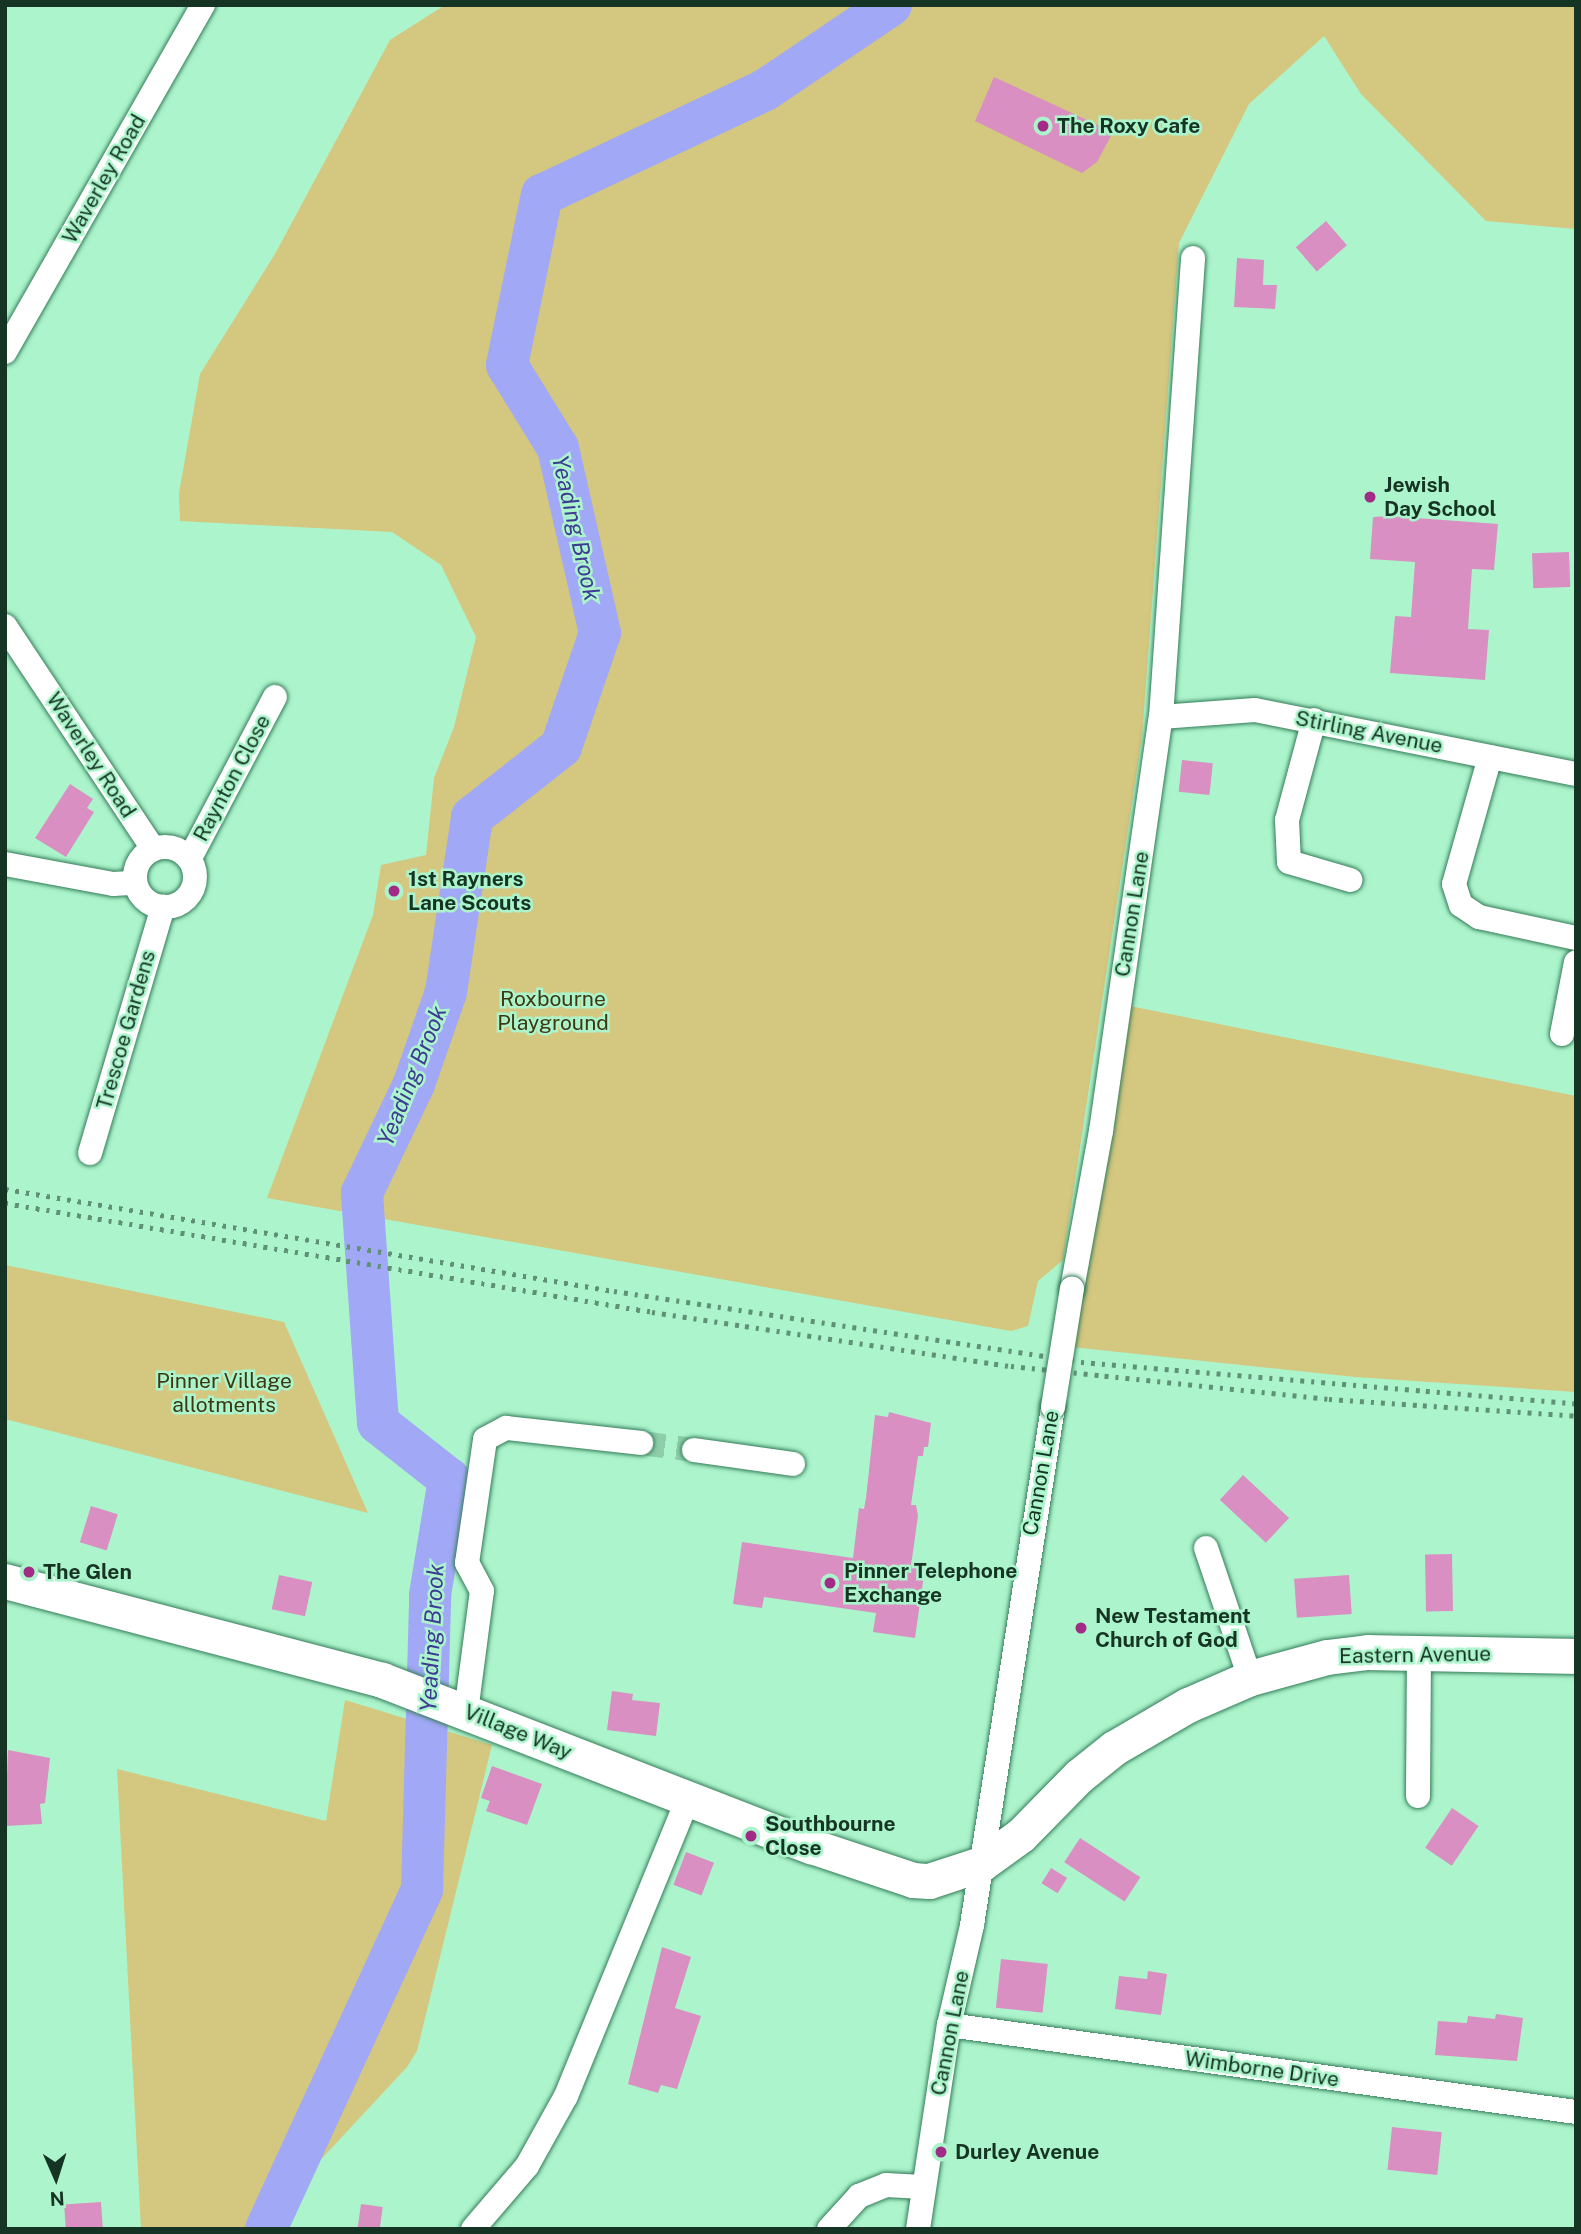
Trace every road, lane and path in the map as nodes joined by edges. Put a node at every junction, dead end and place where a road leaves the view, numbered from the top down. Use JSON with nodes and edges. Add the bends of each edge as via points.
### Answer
{"nodes":[{"id":1,"x":203,"y":5,"type":"edge"},
{"id":2,"x":1193,"y":258,"type":"dead end"},
{"id":3,"x":5,"y":352,"type":"edge"},
{"id":4,"x":5,"y":626,"type":"edge"},
{"id":5,"x":275,"y":697,"type":"dead end"},
{"id":6,"x":1161,"y":717,"type":"junction"},
{"id":7,"x":1314,"y":720,"type":"junction"},
{"id":8,"x":1490,"y":757,"type":"junction"},
{"id":9,"x":1576,"y":774,"type":"edge"},
{"id":10,"x":153,"y":849,"type":"junction"},
{"id":11,"x":190,"y":858,"type":"junction"},
{"id":12,"x":5,"y":864,"type":"edge"},
{"id":13,"x":1350,"y":880,"type":"dead end"},
{"id":14,"x":135,"y":883,"type":"junction"},
{"id":15,"x":163,"y":907,"type":"junction"},
{"id":16,"x":1576,"y":938,"type":"edge"},
{"id":17,"x":1576,"y":962,"type":"edge"},
{"id":18,"x":1562,"y":1034,"type":"dead end"},
{"id":19,"x":90,"y":1153,"type":"dead end"},
{"id":20,"x":641,"y":1443,"type":"tunnel mouth"},
{"id":21,"x":694,"y":1450,"type":"tunnel mouth"},
{"id":22,"x":793,"y":1464,"type":"dead end"},
{"id":23,"x":1206,"y":1548,"type":"dead end"},
{"id":24,"x":5,"y":1581,"type":"edge"},
{"id":25,"x":1419,"y":1651,"type":"junction"},
{"id":26,"x":1576,"y":1656,"type":"edge"},
{"id":27,"x":1250,"y":1678,"type":"junction"},
{"id":28,"x":441,"y":1701,"type":"junction"},
{"id":29,"x":1418,"y":1796,"type":"dead end"},
{"id":30,"x":688,"y":1799,"type":"junction"},
{"id":31,"x":981,"y":1864,"type":"junction"},
{"id":32,"x":949,"y":2025,"type":"junction"},
{"id":33,"x":1576,"y":2112,"type":"edge"},
{"id":34,"x":923,"y":2187,"type":"junction"},
{"id":35,"x":473,"y":2229,"type":"edge"},
{"id":36,"x":829,"y":2229,"type":"edge"},
{"id":37,"x":918,"y":2229,"type":"edge"}],
"edges":[{"from":1,"to":3,"type":"street","name":"Waverley Road"},
{"from":2,"to":6,"type":"street","name":"Cannon Lane"},
{"from":4,"to":10,"type":"street","name":"Waverley Road"},
{"from":5,"to":11,"type":"street","name":"Raynton Close"},
{"from":6,"to":7,"type":"street","name":"Stirling Avenue","via":[[1255,710]]},
{"from":6,"to":31,"type":"street","name":"Cannon Lane","bridge":true,"via":[[1101,1131]]},
{"from":7,"to":8,"type":"street","name":"Stirling Avenue"},
{"from":7,"to":13,"type":"street","via":[[1287,820],[1289,862]]},
{"from":8,"to":9,"type":"street","name":"Stirling Avenue"},
{"from":8,"to":16,"type":"street","via":[[1454,884],[1461,905],[1479,917]]},
{"from":10,"to":11,"type":"street","via":[[173,848]]},
{"from":10,"to":14,"type":"street","via":[[139,862]]},
{"from":11,"to":15,"type":"street","via":[[196,875],[192,892],[179,905]]},
{"from":12,"to":14,"type":"street","via":[[113,884]]},
{"from":14,"to":15,"type":"street","via":[[145,900]]},
{"from":15,"to":19,"type":"street","name":"Trescoe Gardens"},
{"from":17,"to":18,"type":"street"},
{"from":20,"to":28,"type":"street","via":[[506,1427],[485,1439],[467,1563],[482,1591]]},
{"from":21,"to":22,"type":"street"},
{"from":23,"to":27,"type":"street"},
{"from":24,"to":28,"type":"street","name":"Village Way"},
{"from":25,"to":26,"type":"street","name":"Eastern Avenue"},
{"from":25,"to":27,"type":"street","name":"Eastern Avenue","via":[[1327,1657]]},
{"from":25,"to":29,"type":"street"},
{"from":27,"to":31,"type":"street","name":"Eastern Avenue","via":[[1188,1705],[1114,1748],[1021,1835]]},
{"from":28,"to":30,"type":"street","name":"Village Way"},
{"from":30,"to":31,"type":"street","name":"Village Way","via":[[913,1880],[938,1880]]},
{"from":30,"to":35,"type":"street","via":[[566,2096],[527,2166]]},
{"from":31,"to":32,"type":"street","name":"Cannon Lane"},
{"from":32,"to":33,"type":"street","name":"Wimborne Drive"},
{"from":32,"to":34,"type":"street","name":"Cannon Lane"},
{"from":34,"to":36,"type":"street","via":[[886,2185],[859,2196]]},
{"from":34,"to":37,"type":"street","name":"Cannon Lane"}]}
